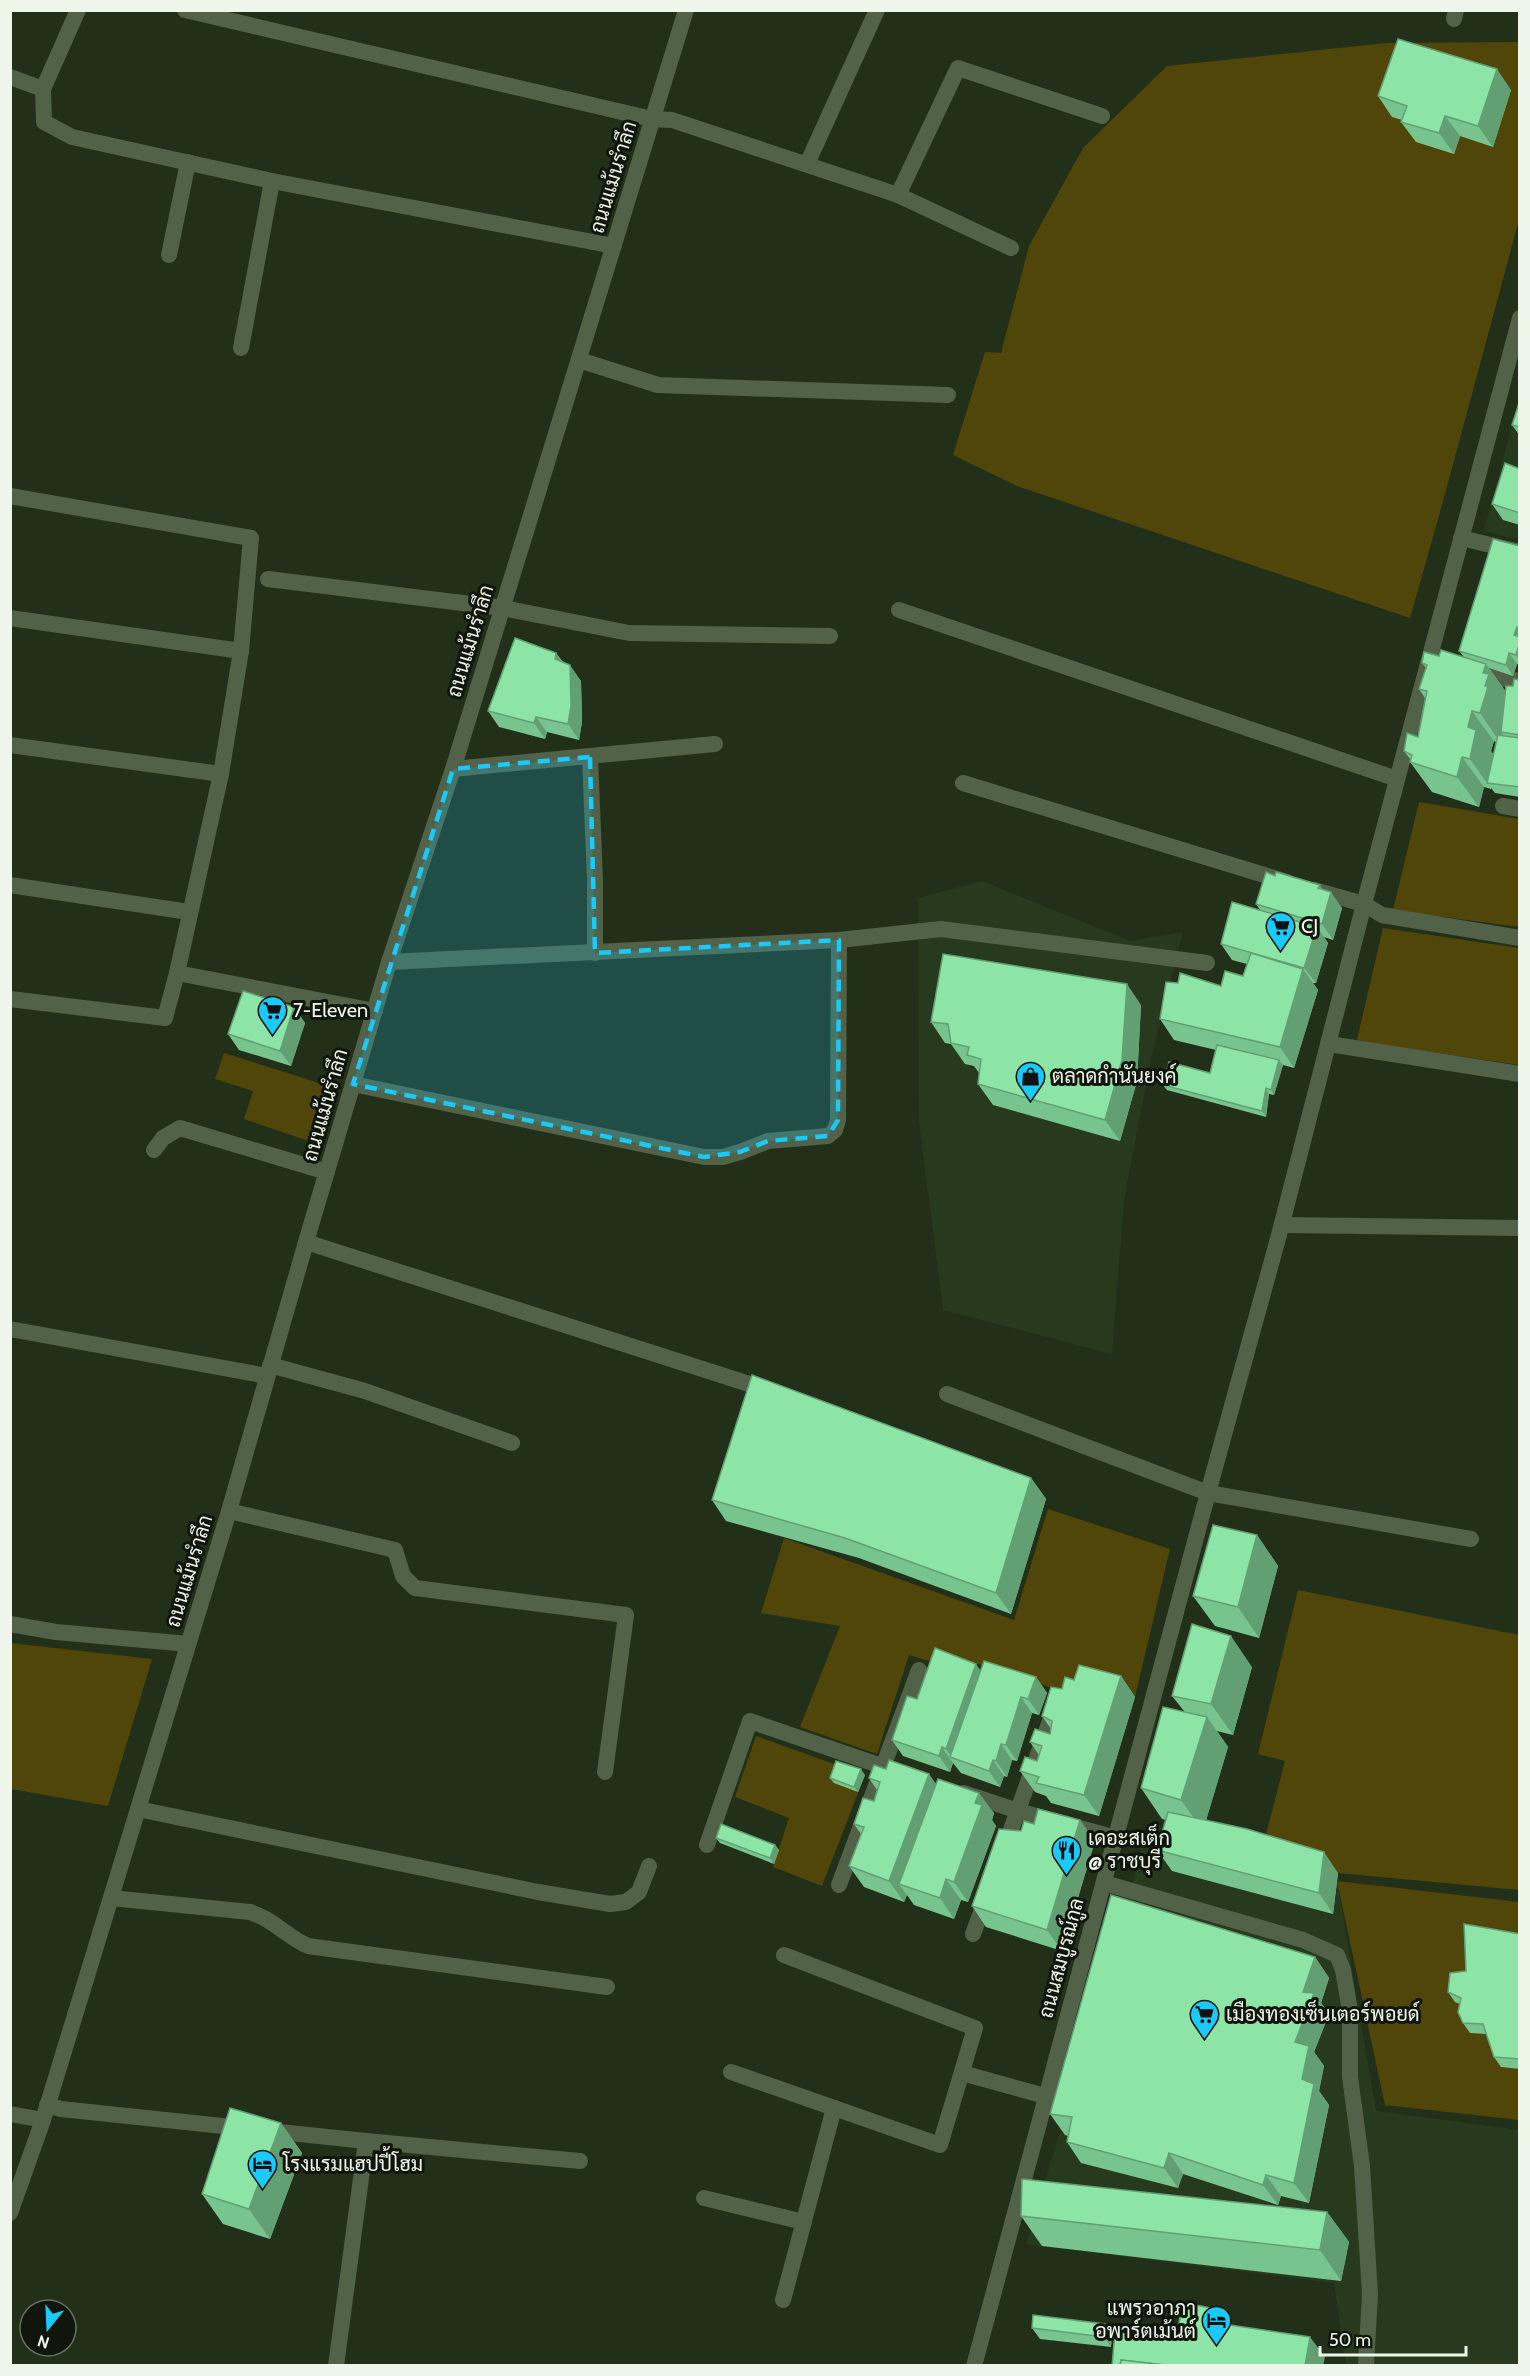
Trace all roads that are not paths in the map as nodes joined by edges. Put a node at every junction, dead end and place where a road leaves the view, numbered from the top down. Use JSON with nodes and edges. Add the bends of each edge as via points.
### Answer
{"nodes":[{"id":1,"x":78,"y":10,"type":"edge"},
{"id":2,"x":185,"y":10,"type":"edge"},
{"id":3,"x":686,"y":10,"type":"edge"},
{"id":4,"x":876,"y":10,"type":"edge"},
{"id":5,"x":10,"y":77,"type":"edge"},
{"id":6,"x":43,"y":89,"type":"junction"},
{"id":7,"x":1102,"y":116,"type":"dead end"},
{"id":8,"x":652,"y":119,"type":"junction"},
{"id":9,"x":188,"y":162,"type":"junction"},
{"id":10,"x":807,"y":164,"type":"junction"},
{"id":11,"x":272,"y":181,"type":"junction"},
{"id":12,"x":898,"y":195,"type":"junction"},
{"id":13,"x":614,"y":246,"type":"junction"},
{"id":14,"x":1011,"y":248,"type":"dead end"},
{"id":15,"x":169,"y":255,"type":"dead end"},
{"id":16,"x":1520,"y":318,"type":"edge"},
{"id":17,"x":241,"y":348,"type":"dead end"},
{"id":18,"x":579,"y":360,"type":"junction"},
{"id":19,"x":948,"y":394,"type":"dead end"},
{"id":20,"x":10,"y":496,"type":"edge"},
{"id":21,"x":1461,"y":538,"type":"junction"},
{"id":22,"x":1520,"y":552,"type":"edge"},
{"id":23,"x":268,"y":579,"type":"dead end"},
{"id":24,"x":503,"y":608,"type":"junction"},
{"id":25,"x":899,"y":610,"type":"dead end"},
{"id":26,"x":10,"y":618,"type":"edge"},
{"id":27,"x":830,"y":636,"type":"dead end"},
{"id":28,"x":241,"y":651,"type":"junction"},
{"id":29,"x":1462,"y":673,"type":"edge"},
{"id":30,"x":1520,"y":681,"type":"edge"},
{"id":31,"x":715,"y":744,"type":"dead end"},
{"id":32,"x":10,"y":745,"type":"edge"},
{"id":33,"x":590,"y":757,"type":"junction"},
{"id":34,"x":453,"y":769,"type":"junction"},
{"id":35,"x":221,"y":774,"type":"junction"},
{"id":36,"x":1397,"y":779,"type":"junction"},
{"id":37,"x":963,"y":783,"type":"dead end"},
{"id":38,"x":10,"y":885,"type":"edge"},
{"id":39,"x":1364,"y":904,"type":"junction"},
{"id":40,"x":189,"y":912,"type":"junction"},
{"id":41,"x":1520,"y":938,"type":"edge"},
{"id":42,"x":839,"y":940,"type":"junction"},
{"id":43,"x":595,"y":954,"type":"junction"},
{"id":44,"x":389,"y":962,"type":"junction"},
{"id":45,"x":1207,"y":963,"type":"dead end"},
{"id":46,"x":177,"y":973,"type":"junction"},
{"id":47,"x":10,"y":999,"type":"edge"},
{"id":48,"x":375,"y":1011,"type":"junction"},
{"id":49,"x":1329,"y":1044,"type":"junction"},
{"id":50,"x":1520,"y":1074,"type":"edge"},
{"id":51,"x":353,"y":1084,"type":"junction"},
{"id":52,"x":154,"y":1150,"type":"dead end"},
{"id":53,"x":327,"y":1172,"type":"junction"},
{"id":54,"x":1282,"y":1225,"type":"junction"},
{"id":55,"x":1520,"y":1228,"type":"edge"},
{"id":56,"x":306,"y":1242,"type":"junction"},
{"id":57,"x":10,"y":1329,"type":"edge"},
{"id":58,"x":269,"y":1371,"type":"junction"},
{"id":59,"x":947,"y":1394,"type":"dead end"},
{"id":60,"x":786,"y":1396,"type":"edge"},
{"id":61,"x":512,"y":1443,"type":"dead end"},
{"id":62,"x":1208,"y":1493,"type":"junction"},
{"id":63,"x":229,"y":1511,"type":"junction"},
{"id":64,"x":1472,"y":1539,"type":"dead end"},
{"id":65,"x":10,"y":1624,"type":"edge"},
{"id":66,"x":188,"y":1644,"type":"junction"},
{"id":67,"x":919,"y":1670,"type":"dead end"},
{"id":68,"x":1058,"y":1697,"type":"edge"},
{"id":69,"x":882,"y":1766,"type":"junction"},
{"id":70,"x":605,"y":1772,"type":"dead end"},
{"id":71,"x":927,"y":1781,"type":"edge"},
{"id":72,"x":950,"y":1789,"type":"edge"},
{"id":73,"x":138,"y":1809,"type":"junction"},
{"id":74,"x":1017,"y":1811,"type":"junction"},
{"id":75,"x":1116,"y":1838,"type":"junction"},
{"id":76,"x":707,"y":1845,"type":"dead end"},
{"id":77,"x":649,"y":1866,"type":"dead end"},
{"id":78,"x":1104,"y":1883,"type":"junction"},
{"id":79,"x":839,"y":1885,"type":"dead end"},
{"id":80,"x":111,"y":1898,"type":"junction"},
{"id":81,"x":973,"y":1935,"type":"dead end"},
{"id":82,"x":784,"y":1955,"type":"dead end"},
{"id":83,"x":607,"y":1987,"type":"dead end"},
{"id":84,"x":730,"y":2072,"type":"dead end"},
{"id":85,"x":962,"y":2073,"type":"junction"},
{"id":86,"x":1045,"y":2096,"type":"junction"},
{"id":87,"x":834,"y":2108,"type":"junction"},
{"id":88,"x":45,"y":2112,"type":"junction"},
{"id":89,"x":10,"y":2114,"type":"edge"},
{"id":90,"x":366,"y":2141,"type":"junction"},
{"id":91,"x":580,"y":2161,"type":"dead end"},
{"id":92,"x":704,"y":2198,"type":"dead end"},
{"id":93,"x":10,"y":2213,"type":"edge"},
{"id":94,"x":804,"y":2222,"type":"junction"},
{"id":95,"x":783,"y":2300,"type":"dead end"},
{"id":96,"x":336,"y":2366,"type":"edge"},
{"id":97,"x":974,"y":2366,"type":"edge"},
{"id":98,"x":1366,"y":2366,"type":"edge"}],
"edges":[{"from":1,"to":6,"type":"street"},
{"from":2,"to":8,"type":"street"},
{"from":3,"to":8,"type":"street","name":"ถนนแม้นรำลึก"},
{"from":4,"to":10,"type":"street"},
{"from":5,"to":6,"type":"street"},
{"from":6,"to":9,"type":"street","via":[[44,122],[72,137]]},
{"from":7,"to":12,"type":"street","via":[[958,68]]},
{"from":8,"to":10,"type":"street","via":[[672,120]]},
{"from":8,"to":13,"type":"street","name":"ถนนแม้นรำลึก"},
{"from":9,"to":11,"type":"street"},
{"from":9,"to":15,"type":"street"},
{"from":10,"to":12,"type":"street"},
{"from":11,"to":13,"type":"street"},
{"from":11,"to":17,"type":"street"},
{"from":12,"to":14,"type":"street"},
{"from":13,"to":18,"type":"street","name":"ถนนแม้นรำลึก"},
{"from":16,"to":21,"type":"street","name":"ถนนสมบูรณ์กูล"},
{"from":18,"to":19,"type":"street","via":[[657,385]]},
{"from":18,"to":24,"type":"street","name":"ถนนแม้นรำลึก"},
{"from":20,"to":28,"type":"street","via":[[251,538]]},
{"from":21,"to":22,"type":"street"},
{"from":21,"to":36,"type":"street","name":"ถนนสมบูรณ์กูล","via":[[1433,669]]},
{"from":23,"to":24,"type":"street"},
{"from":24,"to":27,"type":"street","via":[[629,633]]},
{"from":24,"to":34,"type":"street","name":"ถนนแม้นรำลึก"},
{"from":25,"to":36,"type":"street"},
{"from":26,"to":28,"type":"street"},
{"from":28,"to":35,"type":"street"},
{"from":29,"to":30,"type":"street"},
{"from":31,"to":33,"type":"street"},
{"from":32,"to":35,"type":"street"},
{"from":33,"to":34,"type":"street"},
{"from":33,"to":43,"type":"street"},
{"from":34,"to":44,"type":"street","name":"ถนนแม้นรำลึก"},
{"from":35,"to":40,"type":"street"},
{"from":36,"to":39,"type":"street","name":"ถนนสมบูรณ์กูล"},
{"from":37,"to":39,"type":"street"},
{"from":38,"to":40,"type":"street"},
{"from":39,"to":41,"type":"street","via":[[1382,915]]},
{"from":39,"to":49,"type":"street","name":"ถนนสมบูรณ์กูล"},
{"from":40,"to":46,"type":"street"},
{"from":42,"to":43,"type":"street"},
{"from":42,"to":45,"type":"street","via":[[941,929]]},
{"from":42,"to":51,"type":"street","via":[[838,1120],[828,1136],[768,1141],[732,1155],[704,1157]]},
{"from":43,"to":44,"type":"street"},
{"from":44,"to":48,"type":"street","name":"ถนนแม้นรำลึก"},
{"from":46,"to":47,"type":"street","via":[[165,1018]]},
{"from":46,"to":48,"type":"street"},
{"from":48,"to":51,"type":"street","name":"ถนนแม้นรำลึก"},
{"from":49,"to":50,"type":"street"},
{"from":49,"to":54,"type":"street","name":"ถนนสมบูรณ์กูล"},
{"from":51,"to":53,"type":"street","name":"ถนนแม้นรำลึก"},
{"from":52,"to":53,"type":"street","via":[[163,1138],[180,1128]]},
{"from":53,"to":56,"type":"street","name":"ถนนแม้นรำลึก"},
{"from":54,"to":55,"type":"street"},
{"from":54,"to":62,"type":"street","name":"ถนนสมบูรณ์กูล"},
{"from":56,"to":58,"type":"street","name":"ถนนแม้นรำลึก"},
{"from":56,"to":60,"type":"street"},
{"from":57,"to":58,"type":"street"},
{"from":58,"to":61,"type":"street","via":[[365,1391]]},
{"from":58,"to":63,"type":"street","name":"ถนนแม้นรำลึก"},
{"from":59,"to":62,"type":"street"},
{"from":62,"to":64,"type":"street"},
{"from":62,"to":75,"type":"street","name":"ถนนสมบูรณ์กูล"},
{"from":63,"to":66,"type":"street","name":"ถนนแม้นรำลึก"},
{"from":63,"to":70,"type":"street","via":[[394,1550],[403,1576],[415,1588],[626,1615]]},
{"from":65,"to":66,"type":"street"},
{"from":66,"to":73,"type":"street","name":"ถนนแม้นรำลึก"},
{"from":67,"to":69,"type":"street"},
{"from":68,"to":74,"type":"street"},
{"from":69,"to":71,"type":"street"},
{"from":69,"to":76,"type":"street","via":[[750,1721]]},
{"from":69,"to":79,"type":"street"},
{"from":72,"to":74,"type":"street"},
{"from":73,"to":77,"type":"street","via":[[610,1904],[626,1902],[639,1892]]},
{"from":73,"to":80,"type":"street","name":"ถนนแม้นรำลึก"},
{"from":74,"to":75,"type":"street"},
{"from":74,"to":81,"type":"street"},
{"from":75,"to":78,"type":"street","name":"ถนนสมบูรณ์กูล"},
{"from":78,"to":86,"type":"street","name":"ถนนสมบูรณ์กูล"},
{"from":78,"to":98,"type":"street","via":[[1302,1940],[1336,1955],[1350,2010],[1350,2077],[1362,2166],[1370,2294]]},
{"from":80,"to":83,"type":"street","via":[[250,1912],[272,1921],[308,1946]]},
{"from":80,"to":88,"type":"street","name":"ถนนแม้นรำลึก"},
{"from":82,"to":85,"type":"street","via":[[975,2028]]},
{"from":84,"to":87,"type":"street"},
{"from":85,"to":86,"type":"street"},
{"from":85,"to":87,"type":"street","via":[[940,2145]]},
{"from":86,"to":97,"type":"street","name":"ถนนสมบูรณ์กูล"},
{"from":87,"to":94,"type":"street"},
{"from":88,"to":89,"type":"street"},
{"from":88,"to":90,"type":"street","via":[[61,2109]]},
{"from":88,"to":93,"type":"street","name":"ถนนแม้นรำลึก"},
{"from":90,"to":91,"type":"street"},
{"from":90,"to":96,"type":"street"},
{"from":92,"to":94,"type":"street"},
{"from":94,"to":95,"type":"street"}]}
